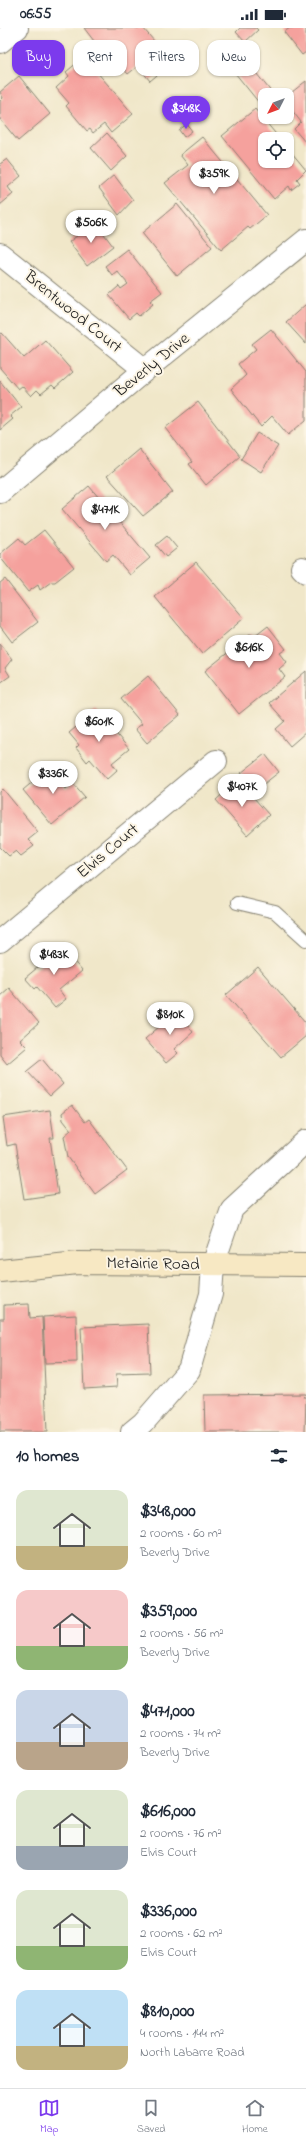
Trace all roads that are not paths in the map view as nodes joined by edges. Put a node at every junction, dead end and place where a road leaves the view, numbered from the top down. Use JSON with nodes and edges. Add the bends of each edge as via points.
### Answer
{"nodes":[{"id":1,"x":17,"y":28,"type":"edge"},
{"id":2,"x":0,"y":42,"type":"edge"},
{"id":3,"x":306,"y":240,"type":"edge"},
{"id":4,"x":0,"y":254,"type":"edge"},
{"id":5,"x":146,"y":370,"type":"junction"},
{"id":6,"x":0,"y":492,"type":"edge"},
{"id":7,"x":216,"y":761,"type":"dead end"},
{"id":8,"x":237,"y":904,"type":"dead end"},
{"id":9,"x":306,"y":940,"type":"edge"},
{"id":10,"x":0,"y":941,"type":"edge"},
{"id":11,"x":306,"y":1141,"type":"edge"},
{"id":12,"x":213,"y":1265,"type":"junction"},
{"id":13,"x":306,"y":1265,"type":"edge"},
{"id":14,"x":0,"y":1271,"type":"edge"},
{"id":15,"x":138,"y":1428,"type":"edge"}],
"edges":[{"from":1,"to":2,"type":"street"},
{"from":3,"to":5,"type":"street","name":"Beverly Drive"},
{"from":4,"to":5,"type":"street","name":"Brentwood Court"},
{"from":5,"to":6,"type":"street","name":"Beverly Drive"},
{"from":7,"to":10,"type":"street","name":"Elvis Court"},
{"from":8,"to":9,"type":"lane","via":[[275,912]]},
{"from":11,"to":12,"type":"street","via":[[232,1209]]},
{"from":12,"to":13,"type":"main road","name":"Metairie Road"},
{"from":12,"to":14,"type":"main road","name":"Metairie Road","via":[[78,1263]]},
{"from":12,"to":15,"type":"street","via":[[211,1294],[189,1370]]}]}
